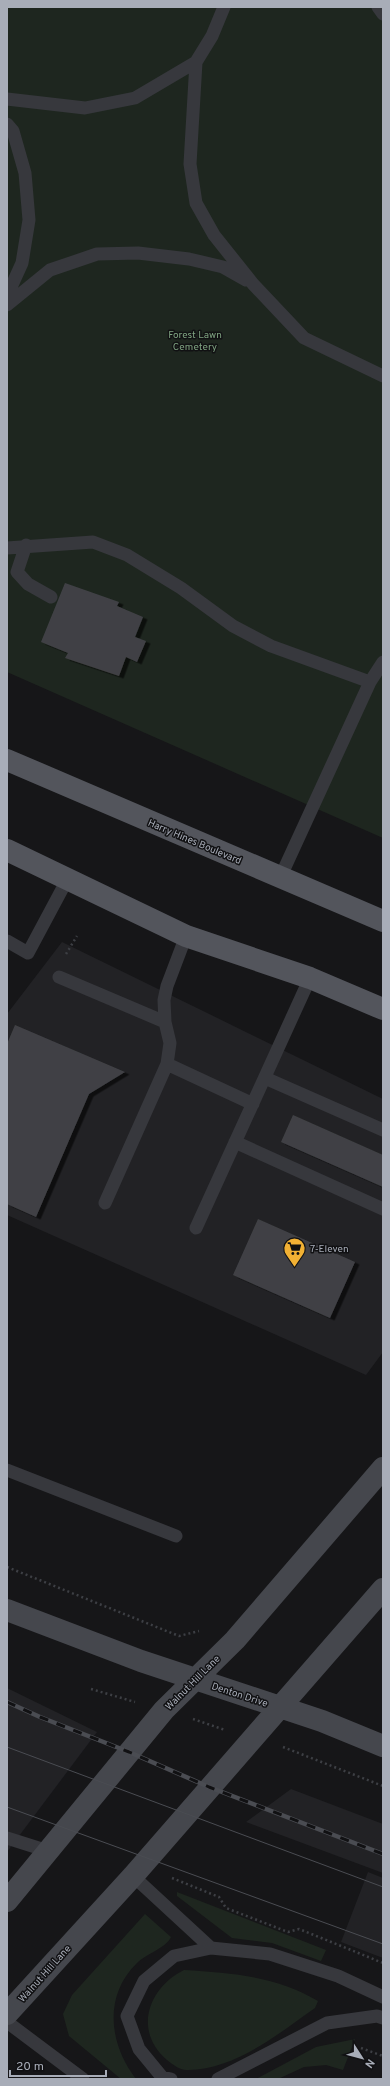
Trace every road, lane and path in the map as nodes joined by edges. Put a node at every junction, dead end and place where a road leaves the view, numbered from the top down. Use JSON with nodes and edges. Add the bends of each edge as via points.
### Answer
{"nodes":[{"id":1,"x":224,"y":7,"type":"edge"},
{"id":2,"x":378,"y":7,"type":"edge"},
{"id":3,"x":383,"y":14,"type":"edge"},
{"id":4,"x":196,"y":62,"type":"junction"},
{"id":5,"x":7,"y":99,"type":"edge"},
{"id":6,"x":7,"y":124,"type":"edge"},
{"id":7,"x":252,"y":284,"type":"junction"},
{"id":8,"x":7,"y":296,"type":"edge"},
{"id":9,"x":7,"y":305,"type":"edge"},
{"id":10,"x":383,"y":376,"type":"edge"},
{"id":11,"x":26,"y":545,"type":"junction"},
{"id":12,"x":7,"y":548,"type":"edge"},
{"id":13,"x":51,"y":597,"type":"dead end"},
{"id":14,"x":383,"y":662,"type":"edge"},
{"id":15,"x":370,"y":682,"type":"junction"},
{"id":16,"x":7,"y":760,"type":"edge"},
{"id":17,"x":7,"y":850,"type":"edge"},
{"id":18,"x":280,"y":878,"type":"junction"},
{"id":19,"x":67,"y":880,"type":"junction"},
{"id":20,"x":383,"y":921,"type":"edge"},
{"id":21,"x":186,"y":936,"type":"junction"},
{"id":22,"x":7,"y":941,"type":"edge"},
{"id":23,"x":60,"y":977,"type":"dead end"},
{"id":24,"x":310,"y":978,"type":"junction"},
{"id":25,"x":383,"y":1009,"type":"edge"},
{"id":26,"x":165,"y":1022,"type":"junction"},
{"id":27,"x":167,"y":1064,"type":"junction"},
{"id":28,"x":265,"y":1078,"type":"junction"},
{"id":29,"x":253,"y":1104,"type":"junction"},
{"id":30,"x":383,"y":1130,"type":"edge"},
{"id":31,"x":235,"y":1142,"type":"junction"},
{"id":32,"x":104,"y":1203,"type":"dead end"},
{"id":33,"x":383,"y":1209,"type":"edge"},
{"id":34,"x":196,"y":1228,"type":"dead end"},
{"id":35,"x":383,"y":1468,"type":"edge"},
{"id":36,"x":7,"y":1470,"type":"edge"},
{"id":37,"x":176,"y":1536,"type":"dead end"},
{"id":38,"x":7,"y":1567,"type":"edge"},
{"id":39,"x":383,"y":1589,"type":"edge"},
{"id":40,"x":7,"y":1610,"type":"edge"},
{"id":41,"x":199,"y":1631,"type":"dead end"},
{"id":42,"x":194,"y":1679,"type":"junction"},
{"id":43,"x":280,"y":1707,"type":"junction"},
{"id":44,"x":383,"y":1746,"type":"edge"},
{"id":45,"x":291,"y":1749,"type":"dead end"},
{"id":46,"x":383,"y":1786,"type":"edge"},
{"id":47,"x":7,"y":1838,"type":"edge"},
{"id":48,"x":48,"y":1851,"type":"junction"},
{"id":49,"x":133,"y":1876,"type":"junction"},
{"id":50,"x":168,"y":1876,"type":"dead end"},
{"id":51,"x":7,"y":1901,"type":"edge"},
{"id":52,"x":211,"y":1948,"type":"junction"},
{"id":53,"x":383,"y":1963,"type":"edge"},
{"id":54,"x":383,"y":1997,"type":"edge"},
{"id":55,"x":7,"y":2014,"type":"edge"},
{"id":56,"x":383,"y":2018,"type":"edge"},
{"id":57,"x":7,"y":2022,"type":"edge"},
{"id":58,"x":362,"y":2048,"type":"dead end"},
{"id":59,"x":383,"y":2056,"type":"edge"},
{"id":60,"x":83,"y":2079,"type":"edge"},
{"id":61,"x":171,"y":2079,"type":"edge"},
{"id":62,"x":218,"y":2079,"type":"edge"}],
"edges":[{"from":1,"to":4,"type":"lane","via":[[212,36]]},
{"from":2,"to":3,"type":"lane"},
{"from":4,"to":5,"type":"lane","via":[[135,98],[85,108]]},
{"from":4,"to":7,"type":"lane","via":[[190,164],[196,203],[214,235]]},
{"from":6,"to":8,"type":"lane","via":[[13,132],[25,173],[29,220],[22,263]]},
{"from":7,"to":9,"type":"lane","via":[[223,267],[189,259],[138,253],[97,254],[50,270]]},
{"from":7,"to":10,"type":"lane","via":[[304,338]]},
{"from":11,"to":12,"type":"lane"},
{"from":11,"to":13,"type":"lane","via":[[17,572],[28,584]]},
{"from":11,"to":15,"type":"lane","via":[[93,542],[127,555],[182,588],[233,626],[271,646]]},
{"from":14,"to":15,"type":"lane"},
{"from":15,"to":18,"type":"lane"},
{"from":16,"to":18,"type":"main road","name":"Harry Hines Boulevard"},
{"from":17,"to":19,"type":"main road"},
{"from":18,"to":20,"type":"main road","name":"Harry Hines Boulevard"},
{"from":19,"to":21,"type":"main road"},
{"from":19,"to":22,"type":"lane","via":[[28,953]]},
{"from":21,"to":24,"type":"main road"},
{"from":21,"to":26,"type":"lane","via":[[167,986],[164,1000]]},
{"from":23,"to":26,"type":"lane"},
{"from":24,"to":25,"type":"main road"},
{"from":24,"to":28,"type":"lane"},
{"from":26,"to":27,"type":"lane","via":[[170,1043]]},
{"from":27,"to":29,"type":"lane"},
{"from":27,"to":32,"type":"lane"},
{"from":28,"to":29,"type":"lane"},
{"from":28,"to":30,"type":"lane"},
{"from":29,"to":31,"type":"lane"},
{"from":31,"to":33,"type":"lane"},
{"from":31,"to":34,"type":"lane"},
{"from":35,"to":42,"type":"main road","name":"Walnut Hill Lane","via":[[234,1640]]},
{"from":36,"to":37,"type":"lane"},
{"from":38,"to":41,"type":"path","via":[[179,1636]]},
{"from":39,"to":43,"type":"main road","name":"Walnut Hill Lane"},
{"from":40,"to":42,"type":"main road","name":"Denton Drive"},
{"from":42,"to":43,"type":"main road","name":"Denton Drive"},
{"from":42,"to":48,"type":"main road","name":"Walnut Hill Lane","via":[[164,1710]]},
{"from":43,"to":44,"type":"main road","name":"Denton Drive"},
{"from":43,"to":49,"type":"main road","name":"Walnut Hill Lane"},
{"from":45,"to":46,"type":"path"},
{"from":47,"to":48,"type":"lane"},
{"from":48,"to":51,"type":"main road","name":"Walnut Hill Lane"},
{"from":49,"to":52,"type":"lane"},
{"from":49,"to":55,"type":"main road","name":"Walnut Hill Lane"},
{"from":50,"to":53,"type":"path","via":[[219,1897],[226,1908],[288,1932],[299,1929]]},
{"from":52,"to":54,"type":"lane","via":[[270,1954],[338,1976]]},
{"from":52,"to":61,"type":"lane","via":[[174,1956],[144,1981],[127,2016],[138,2049],[162,2077]]},
{"from":56,"to":62,"type":"lane","via":[[377,2016],[327,2023]]},
{"from":57,"to":60,"type":"lane"},
{"from":58,"to":59,"type":"path"}]}
